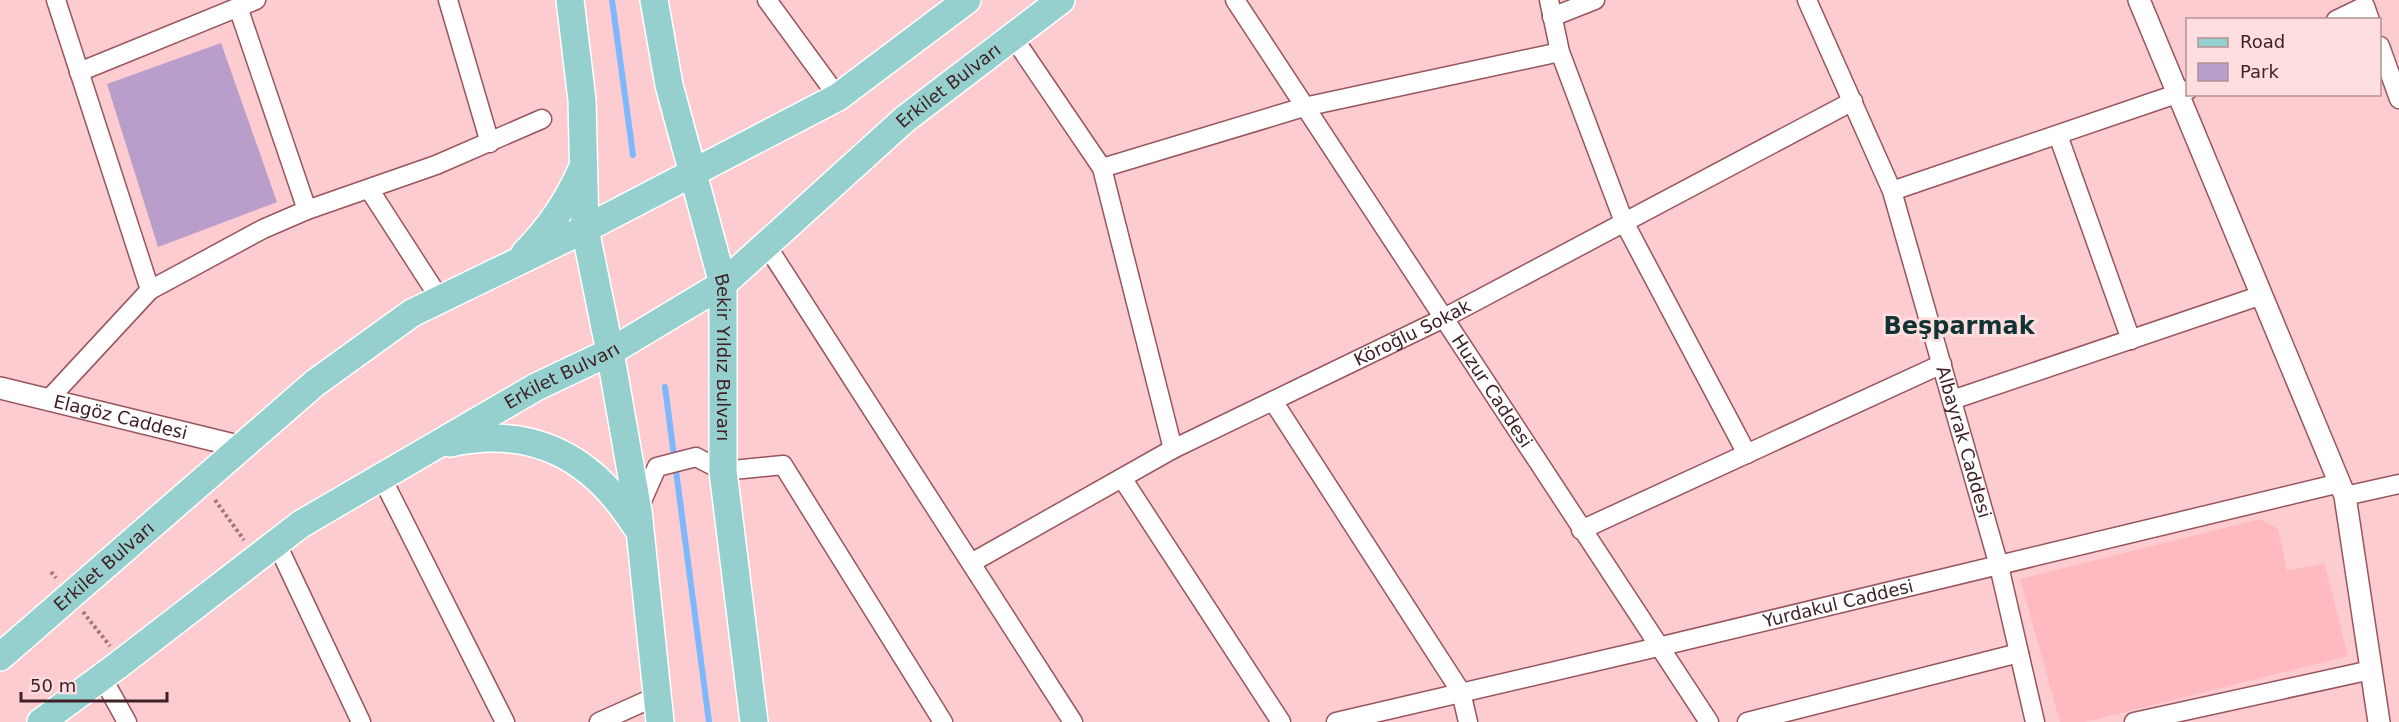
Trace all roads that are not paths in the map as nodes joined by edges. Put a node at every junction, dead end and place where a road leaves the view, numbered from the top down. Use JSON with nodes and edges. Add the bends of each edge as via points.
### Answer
{"nodes":[{"id":1,"x":56,"y":0,"type":"edge"},
{"id":2,"x":256,"y":0,"type":"edge"},
{"id":3,"x":448,"y":0,"type":"edge"},
{"id":4,"x":570,"y":0,"type":"edge"},
{"id":5,"x":654,"y":0,"type":"edge"},
{"id":6,"x":767,"y":0,"type":"edge"},
{"id":7,"x":967,"y":0,"type":"edge"},
{"id":8,"x":1061,"y":0,"type":"edge"},
{"id":9,"x":1235,"y":0,"type":"edge"},
{"id":10,"x":1595,"y":0,"type":"edge"},
{"id":11,"x":2139,"y":0,"type":"edge"},
{"id":12,"x":1812,"y":1,"type":"edge"},
{"id":13,"x":238,"y":7,"type":"junction"},
{"id":14,"x":1551,"y":8,"type":"edge"},
{"id":15,"x":2368,"y":8,"type":"edge"},
{"id":16,"x":2341,"y":18,"type":"edge"},
{"id":17,"x":1013,"y":36,"type":"junction"},
{"id":18,"x":2381,"y":51,"type":"edge"},
{"id":19,"x":1560,"y":52,"type":"junction"},
{"id":20,"x":79,"y":72,"type":"junction"},
{"id":21,"x":2183,"y":92,"type":"edge"},
{"id":22,"x":838,"y":98,"type":"junction"},
{"id":23,"x":2399,"y":99,"type":"edge"},
{"id":24,"x":1853,"y":101,"type":"junction"},
{"id":25,"x":1304,"y":106,"type":"junction"},
{"id":26,"x":542,"y":119,"type":"dead end"},
{"id":27,"x":2058,"y":135,"type":"junction"},
{"id":28,"x":490,"y":143,"type":"junction"},
{"id":29,"x":584,"y":165,"type":"junction"},
{"id":30,"x":1102,"y":168,"type":"junction"},
{"id":31,"x":691,"y":174,"type":"junction"},
{"id":32,"x":369,"y":189,"type":"junction"},
{"id":33,"x":1892,"y":191,"type":"junction"},
{"id":34,"x":307,"y":210,"type":"junction"},
{"id":35,"x":1624,"y":222,"type":"junction"},
{"id":36,"x":585,"y":229,"type":"junction"},
{"id":37,"x":767,"y":246,"type":"junction"},
{"id":38,"x":515,"y":263,"type":"junction"},
{"id":39,"x":723,"y":284,"type":"junction"},
{"id":40,"x":150,"y":290,"type":"junction"},
{"id":41,"x":2262,"y":295,"type":"junction"},
{"id":42,"x":440,"y":299,"type":"junction"},
{"id":43,"x":1442,"y":319,"type":"junction"},
{"id":44,"x":2131,"y":340,"type":"junction"},
{"id":45,"x":610,"y":352,"type":"junction"},
{"id":46,"x":1942,"y":364,"type":"junction"},
{"id":47,"x":3,"y":391,"type":"edge"},
{"id":48,"x":48,"y":400,"type":"junction"},
{"id":49,"x":1952,"y":400,"type":"junction"},
{"id":50,"x":1273,"y":401,"type":"junction"},
{"id":51,"x":437,"y":445,"type":"junction"},
{"id":52,"x":242,"y":447,"type":"junction"},
{"id":53,"x":1173,"y":449,"type":"junction"},
{"id":54,"x":1747,"y":454,"type":"junction"},
{"id":55,"x":723,"y":471,"type":"junction"},
{"id":56,"x":382,"y":478,"type":"junction"},
{"id":57,"x":1122,"y":478,"type":"junction"},
{"id":58,"x":2399,"y":484,"type":"edge"},
{"id":59,"x":2342,"y":490,"type":"junction"},
{"id":60,"x":638,"y":521,"type":"junction"},
{"id":61,"x":1581,"y":530,"type":"junction"},
{"id":62,"x":266,"y":550,"type":"junction"},
{"id":63,"x":971,"y":563,"type":"junction"},
{"id":64,"x":1999,"y":566,"type":"junction"},
{"id":65,"x":1658,"y":647,"type":"junction"},
{"id":66,"x":2019,"y":653,"type":"junction"},
{"id":67,"x":0,"y":657,"type":"edge"},
{"id":68,"x":112,"y":669,"type":"junction"},
{"id":69,"x":2371,"y":670,"type":"junction"},
{"id":70,"x":1461,"y":692,"type":"junction"},
{"id":71,"x":659,"y":709,"type":"edge"},
{"id":72,"x":40,"y":722,"type":"edge"},
{"id":73,"x":127,"y":722,"type":"edge"},
{"id":74,"x":361,"y":722,"type":"edge"},
{"id":75,"x":505,"y":722,"type":"edge"},
{"id":76,"x":599,"y":722,"type":"edge"},
{"id":77,"x":754,"y":722,"type":"edge"},
{"id":78,"x":943,"y":722,"type":"edge"},
{"id":79,"x":1073,"y":722,"type":"edge"},
{"id":80,"x":1281,"y":722,"type":"edge"},
{"id":81,"x":1336,"y":722,"type":"edge"},
{"id":82,"x":1468,"y":722,"type":"edge"},
{"id":83,"x":1708,"y":722,"type":"edge"},
{"id":84,"x":1747,"y":722,"type":"edge"},
{"id":85,"x":2035,"y":722,"type":"edge"},
{"id":86,"x":2134,"y":722,"type":"edge"},
{"id":87,"x":2379,"y":722,"type":"edge"}],
"edges":[{"from":1,"to":20,"type":"street"},
{"from":2,"to":13,"type":"street"},
{"from":3,"to":28,"type":"street"},
{"from":4,"to":29,"type":"main road","via":[[582,100]]},
{"from":5,"to":31,"type":"main road","name":"Bekir Yıldız Bulvarı","via":[[669,85]]},
{"from":6,"to":22,"type":"street"},
{"from":7,"to":22,"type":"main road","name":"Erkilet Bulvarı"},
{"from":8,"to":17,"type":"main road","name":"Erkilet Bulvarı"},
{"from":9,"to":25,"type":"street","name":"Huzur Caddesi"},
{"from":10,"to":14,"type":"street"},
{"from":11,"to":21,"type":"street"},
{"from":12,"to":24,"type":"street","name":"Albayrak Caddesi"},
{"from":13,"to":20,"type":"street"},
{"from":13,"to":34,"type":"street"},
{"from":14,"to":19,"type":"street"},
{"from":15,"to":16,"type":"street"},
{"from":17,"to":30,"type":"street"},
{"from":17,"to":37,"type":"main road","name":"Erkilet Bulvarı","via":[[905,119]]},
{"from":18,"to":23,"type":"street"},
{"from":19,"to":25,"type":"street"},
{"from":19,"to":35,"type":"street"},
{"from":20,"to":40,"type":"street"},
{"from":21,"to":27,"type":"street"},
{"from":21,"to":41,"type":"street"},
{"from":22,"to":31,"type":"main road","name":"Erkilet Bulvarı"},
{"from":24,"to":33,"type":"street","name":"Albayrak Caddesi"},
{"from":24,"to":35,"type":"street","name":"Köroğlu Sokak"},
{"from":25,"to":30,"type":"street"},
{"from":25,"to":43,"type":"street","name":"Huzur Caddesi"},
{"from":26,"to":28,"type":"street"},
{"from":27,"to":33,"type":"street"},
{"from":27,"to":44,"type":"street"},
{"from":28,"to":32,"type":"street"},
{"from":29,"to":36,"type":"main road"},
{"from":29,"to":38,"type":"main road","via":[[569,199]]},
{"from":30,"to":53,"type":"street"},
{"from":31,"to":36,"type":"main road","name":"Erkilet Bulvarı"},
{"from":31,"to":39,"type":"main road","name":"Bekir Yıldız Bulvarı"},
{"from":32,"to":34,"type":"street"},
{"from":32,"to":42,"type":"street"},
{"from":33,"to":46,"type":"street","name":"Albayrak Caddesi"},
{"from":34,"to":40,"type":"street","via":[[225,248]]},
{"from":35,"to":43,"type":"street","name":"Köroğlu Sokak"},
{"from":35,"to":54,"type":"street"},
{"from":36,"to":38,"type":"main road","name":"Erkilet Bulvarı"},
{"from":36,"to":45,"type":"main road"},
{"from":37,"to":39,"type":"main road","name":"Erkilet Bulvarı"},
{"from":37,"to":63,"type":"street"},
{"from":38,"to":42,"type":"main road","name":"Erkilet Bulvarı"},
{"from":39,"to":45,"type":"main road","name":"Erkilet Bulvarı"},
{"from":39,"to":55,"type":"main road","name":"Bekir Yıldız Bulvarı"},
{"from":40,"to":48,"type":"street"},
{"from":41,"to":44,"type":"street"},
{"from":41,"to":59,"type":"street"},
{"from":42,"to":52,"type":"main road","name":"Erkilet Bulvarı","via":[[412,313],[315,383]]},
{"from":43,"to":50,"type":"street","name":"Köroğlu Sokak"},
{"from":43,"to":61,"type":"street","name":"Huzur Caddesi"},
{"from":44,"to":49,"type":"street"},
{"from":45,"to":51,"type":"main road","name":"Erkilet Bulvarı","via":[[536,387]]},
{"from":45,"to":60,"type":"main road"},
{"from":46,"to":49,"type":"street","name":"Albayrak Caddesi"},
{"from":46,"to":54,"type":"street"},
{"from":47,"to":48,"type":"street","name":"Elagöz Caddesi"},
{"from":48,"to":52,"type":"street","name":"Elagöz Caddesi"},
{"from":49,"to":64,"type":"street","name":"Albayrak Caddesi"},
{"from":50,"to":53,"type":"street","name":"Köroğlu Sokak"},
{"from":50,"to":70,"type":"street"},
{"from":51,"to":56,"type":"main road","name":"Erkilet Bulvarı"},
{"from":51,"to":60,"type":"main road","via":[[480,438],[502,439],[556,451],[579,462],[602,481]]},
{"from":52,"to":67,"type":"main road","name":"Erkilet Bulvarı"},
{"from":53,"to":57,"type":"street","name":"Köroğlu Sokak"},
{"from":54,"to":61,"type":"street"},
{"from":55,"to":60,"type":"street","via":[[696,457],[657,467]]},
{"from":55,"to":77,"type":"main road","name":"Bekir Yıldız Bulvarı"},
{"from":55,"to":78,"type":"street","via":[[783,465]]},
{"from":56,"to":62,"type":"main road","name":"Erkilet Bulvarı","via":[[301,524]]},
{"from":56,"to":75,"type":"street"},
{"from":57,"to":63,"type":"street","name":"Köroğlu Sokak"},
{"from":57,"to":80,"type":"street"},
{"from":58,"to":59,"type":"street","name":"Yurdakul Caddesi"},
{"from":59,"to":64,"type":"street","name":"Yurdakul Caddesi"},
{"from":59,"to":69,"type":"street"},
{"from":60,"to":71,"type":"main road"},
{"from":61,"to":65,"type":"street","name":"Huzur Caddesi"},
{"from":62,"to":68,"type":"main road","name":"Erkilet Bulvarı"},
{"from":62,"to":74,"type":"street"},
{"from":63,"to":79,"type":"street"},
{"from":64,"to":65,"type":"street","name":"Yurdakul Caddesi"},
{"from":64,"to":66,"type":"street","name":"Albayrak Caddesi"},
{"from":65,"to":70,"type":"street","name":"Yurdakul Caddesi"},
{"from":65,"to":83,"type":"street","name":"Huzur Caddesi"},
{"from":66,"to":84,"type":"street"},
{"from":66,"to":85,"type":"street","name":"Albayrak Caddesi"},
{"from":68,"to":72,"type":"main road","name":"Erkilet Bulvarı"},
{"from":68,"to":73,"type":"street"},
{"from":69,"to":86,"type":"street"},
{"from":69,"to":87,"type":"street"},
{"from":70,"to":81,"type":"street","name":"Yurdakul Caddesi"},
{"from":70,"to":82,"type":"street"},
{"from":71,"to":76,"type":"street"}]}
